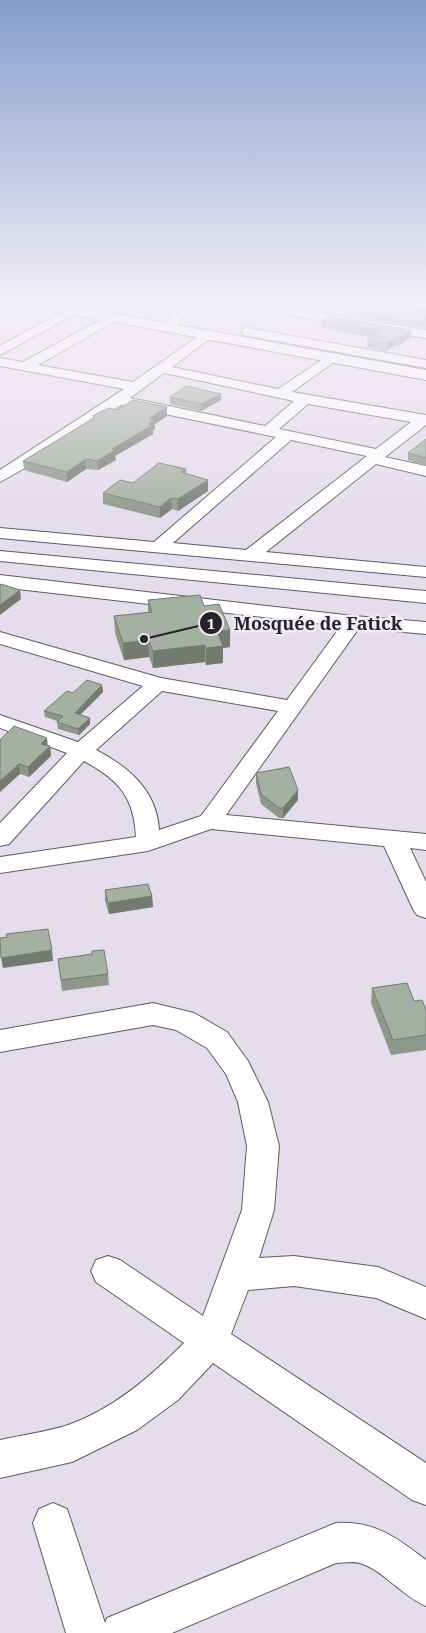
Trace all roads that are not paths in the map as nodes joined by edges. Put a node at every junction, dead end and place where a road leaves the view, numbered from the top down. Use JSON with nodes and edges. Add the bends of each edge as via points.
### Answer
{"nodes":[{"id":1,"x":98,"y":380,"type":"edge"},
{"id":2,"x":145,"y":380,"type":"edge"},
{"id":3,"x":215,"y":380,"type":"edge"},
{"id":4,"x":299,"y":380,"type":"edge"},
{"id":5,"x":135,"y":387,"type":"junction"},
{"id":6,"x":280,"y":394,"type":"junction"},
{"id":7,"x":305,"y":399,"type":"junction"},
{"id":8,"x":117,"y":400,"type":"junction"},
{"id":9,"x":425,"y":419,"type":"edge"},
{"id":10,"x":268,"y":431,"type":"junction"},
{"id":11,"x":288,"y":435,"type":"junction"},
{"id":12,"x":0,"y":457,"type":"edge"},
{"id":13,"x":376,"y":457,"type":"junction"},
{"id":14,"x":28,"y":461,"type":"junction"},
{"id":15,"x":426,"y":471,"type":"edge"},
{"id":16,"x":0,"y":477,"type":"edge"},
{"id":17,"x":0,"y":534,"type":"edge"},
{"id":18,"x":157,"y":548,"type":"junction"},
{"id":19,"x":0,"y":556,"type":"edge"},
{"id":20,"x":250,"y":556,"type":"junction"},
{"id":21,"x":426,"y":572,"type":"edge"},
{"id":22,"x":0,"y":581,"type":"edge"},
{"id":23,"x":426,"y":597,"type":"edge"},
{"id":24,"x":354,"y":622,"type":"junction"},
{"id":25,"x":426,"y":628,"type":"edge"},
{"id":26,"x":0,"y":638,"type":"edge"},
{"id":27,"x":158,"y":684,"type":"junction"},
{"id":28,"x":292,"y":707,"type":"junction"},
{"id":29,"x":0,"y":721,"type":"edge"},
{"id":30,"x":81,"y":751,"type":"junction"},
{"id":31,"x":209,"y":821,"type":"junction"},
{"id":32,"x":0,"y":838,"type":"edge"},
{"id":33,"x":393,"y":839,"type":"junction"},
{"id":34,"x":426,"y":842,"type":"edge"},
{"id":35,"x":148,"y":843,"type":"junction"},
{"id":36,"x":4,"y":869,"type":"edge"},
{"id":37,"x":426,"y":909,"type":"edge"},
{"id":38,"x":0,"y":1041,"type":"edge"},
{"id":39,"x":108,"y":1270,"type":"dead end"},
{"id":40,"x":236,"y":1275,"type":"junction"},
{"id":41,"x":426,"y":1303,"type":"edge"},
{"id":42,"x":211,"y":1340,"type":"junction"},
{"id":43,"x":0,"y":1459,"type":"edge"},
{"id":44,"x":426,"y":1486,"type":"edge"},
{"id":45,"x":53,"y":1523,"type":"dead end"},
{"id":46,"x":426,"y":1585,"type":"edge"},
{"id":47,"x":87,"y":1633,"type":"edge"},
{"id":48,"x":122,"y":1633,"type":"edge"}],
"edges":[{"from":1,"to":5,"type":"street"},
{"from":2,"to":5,"type":"street"},
{"from":3,"to":6,"type":"street"},
{"from":4,"to":6,"type":"street"},
{"from":5,"to":8,"type":"street"},
{"from":6,"to":7,"type":"street"},
{"from":7,"to":9,"type":"street"},
{"from":7,"to":10,"type":"street"},
{"from":8,"to":10,"type":"street"},
{"from":8,"to":14,"type":"street"},
{"from":9,"to":13,"type":"street"},
{"from":10,"to":11,"type":"street"},
{"from":11,"to":13,"type":"street"},
{"from":11,"to":18,"type":"street"},
{"from":12,"to":14,"type":"street"},
{"from":13,"to":15,"type":"street"},
{"from":13,"to":20,"type":"street"},
{"from":14,"to":16,"type":"street"},
{"from":17,"to":18,"type":"street"},
{"from":18,"to":20,"type":"street"},
{"from":19,"to":23,"type":"street"},
{"from":20,"to":21,"type":"street"},
{"from":22,"to":24,"type":"street"},
{"from":24,"to":25,"type":"street"},
{"from":24,"to":28,"type":"street"},
{"from":26,"to":27,"type":"street"},
{"from":27,"to":28,"type":"street"},
{"from":27,"to":30,"type":"street"},
{"from":28,"to":31,"type":"street"},
{"from":29,"to":30,"type":"street"},
{"from":30,"to":32,"type":"street"},
{"from":30,"to":35,"type":"street","via":[[126,778],[144,805]]},
{"from":31,"to":33,"type":"street"},
{"from":31,"to":35,"type":"street"},
{"from":33,"to":34,"type":"street"},
{"from":33,"to":37,"type":"street"},
{"from":35,"to":36,"type":"street"},
{"from":38,"to":40,"type":"street","via":[[153,1014],[184,1021],[217,1040],[238,1070],[254,1102],[263,1146],[258,1210]]},
{"from":39,"to":42,"type":"street"},
{"from":40,"to":41,"type":"street","via":[[294,1272],[378,1283]]},
{"from":40,"to":42,"type":"street"},
{"from":42,"to":43,"type":"street","via":[[165,1387],[124,1417],[72,1443]]},
{"from":42,"to":44,"type":"street"},
{"from":45,"to":47,"type":"street"},
{"from":46,"to":48,"type":"lane","via":[[382,1552],[358,1542],[336,1543]]}]}
